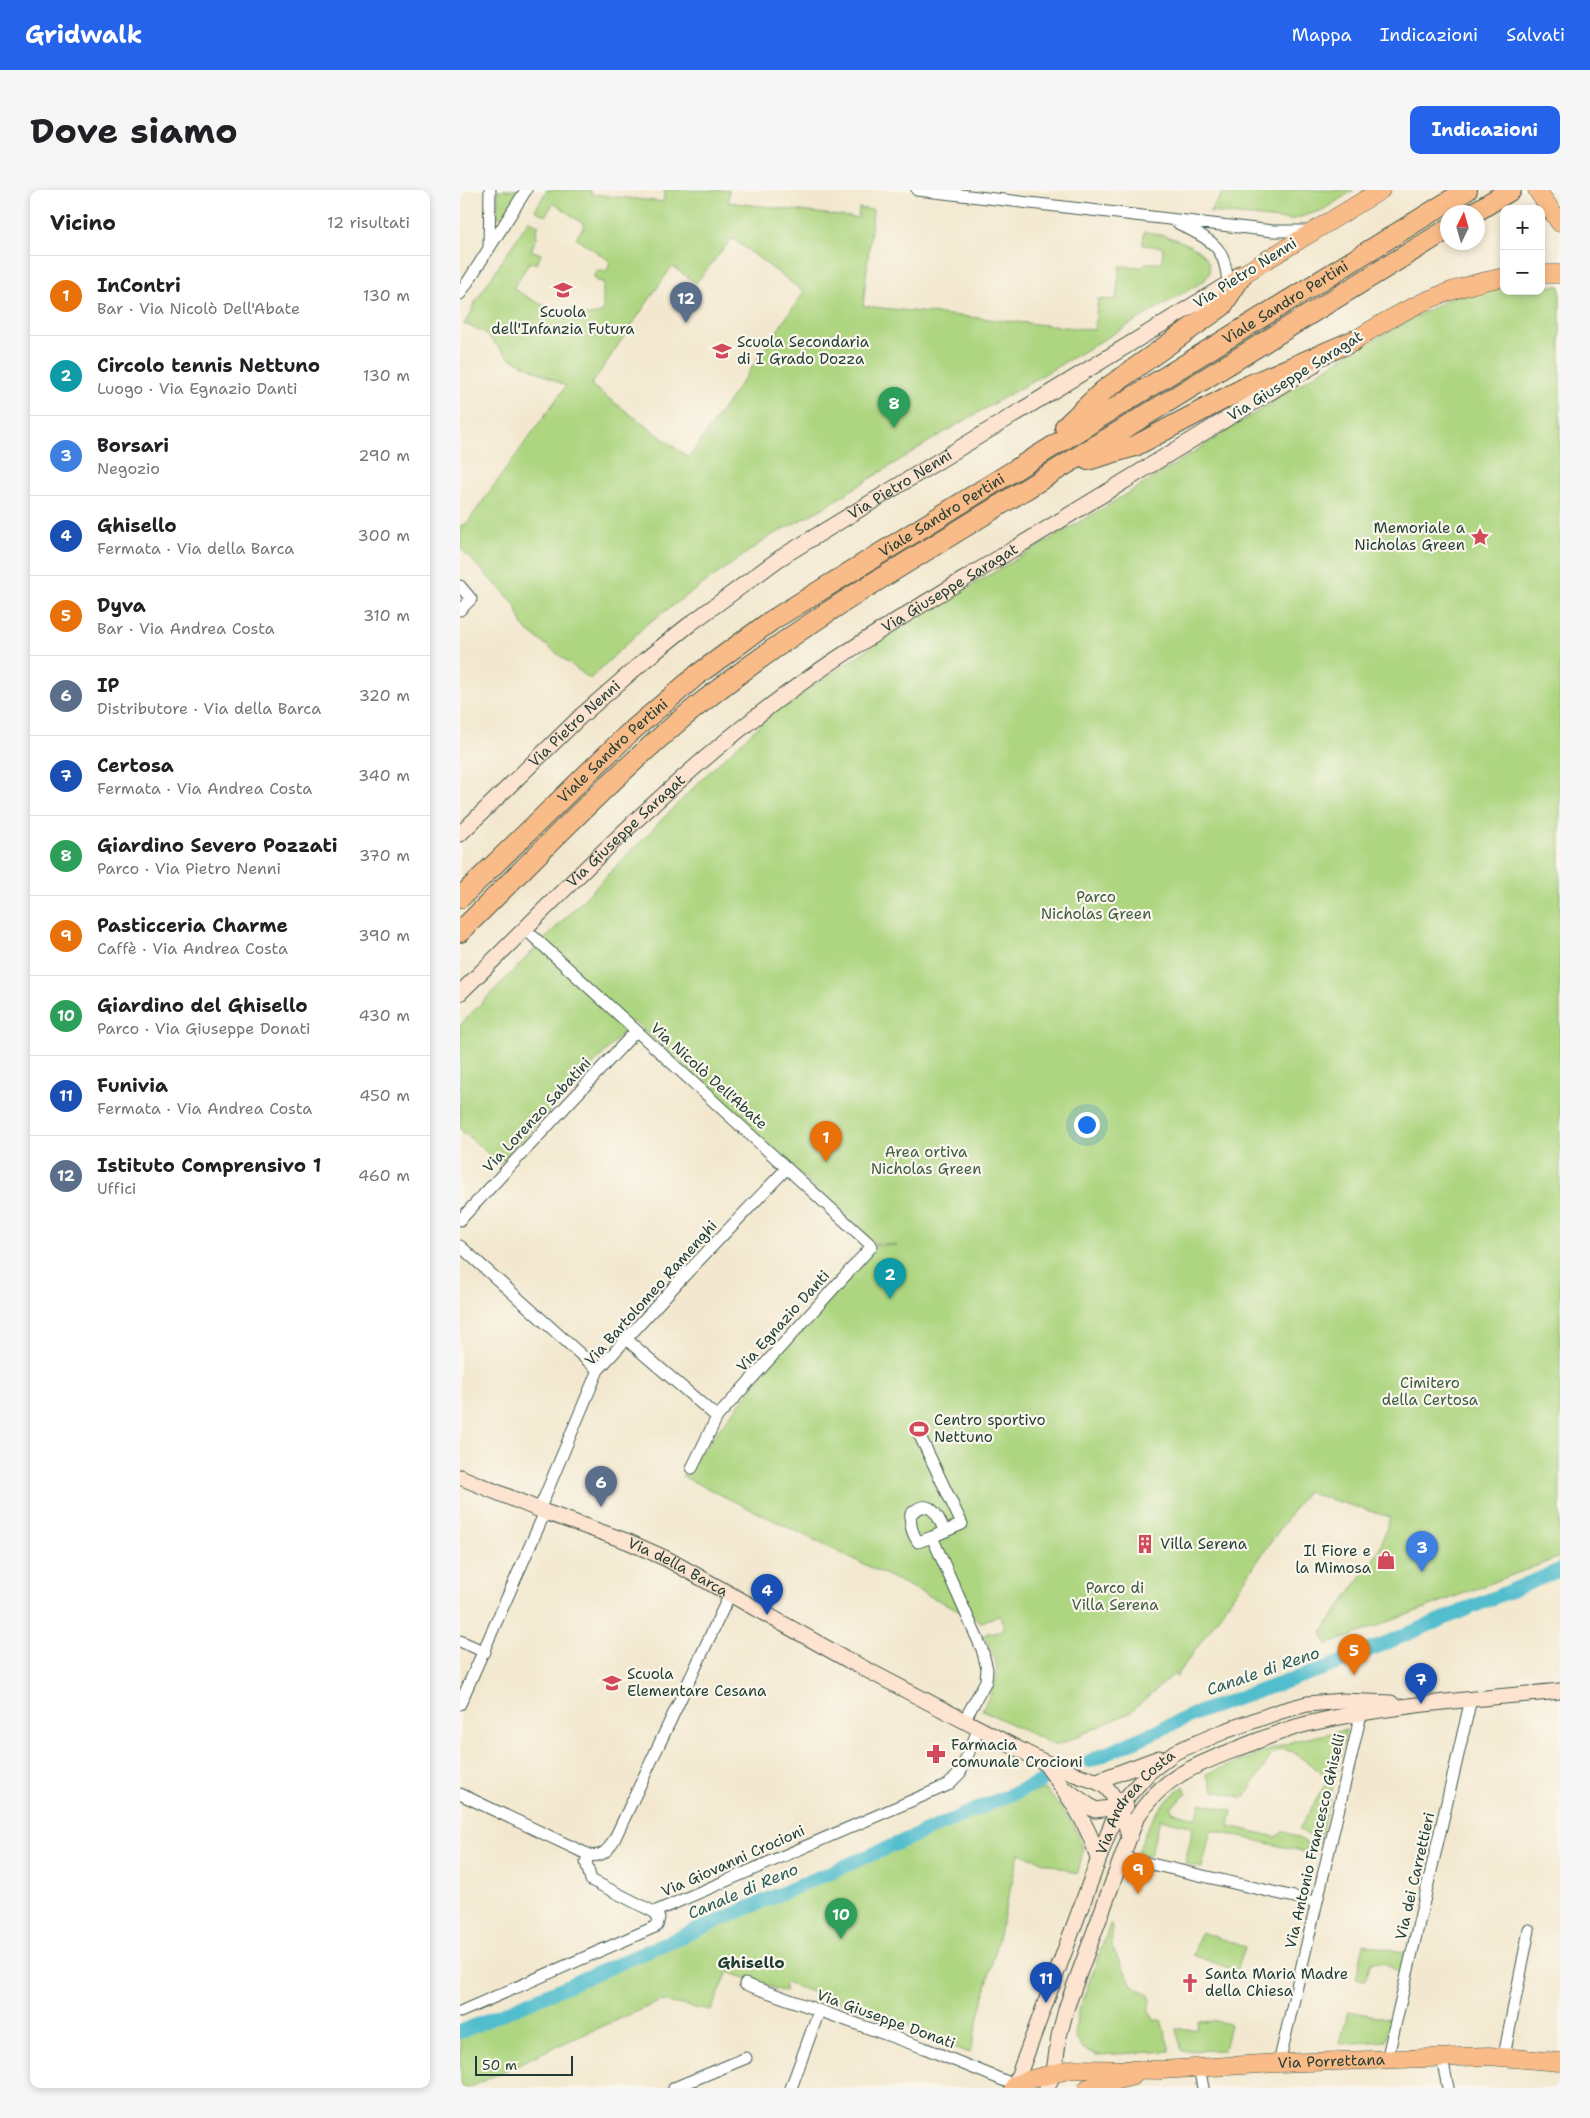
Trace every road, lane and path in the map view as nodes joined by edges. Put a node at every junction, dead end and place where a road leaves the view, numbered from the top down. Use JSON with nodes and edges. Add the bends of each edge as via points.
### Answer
{"nodes":[{"id":1,"x":490,"y":190,"type":"edge"},
{"id":2,"x":526,"y":190,"type":"edge"},
{"id":3,"x":918,"y":190,"type":"edge"},
{"id":4,"x":1381,"y":190,"type":"edge"},
{"id":5,"x":1466,"y":190,"type":"edge"},
{"id":6,"x":1511,"y":190,"type":"edge"},
{"id":7,"x":1537,"y":190,"type":"edge"},
{"id":8,"x":943,"y":192,"type":"edge"},
{"id":9,"x":1485,"y":206,"type":"edge"},
{"id":10,"x":1172,"y":220,"type":"junction"},
{"id":11,"x":1560,"y":222,"type":"edge"},
{"id":12,"x":1315,"y":230,"type":"junction"},
{"id":13,"x":1440,"y":234,"type":"edge"},
{"id":14,"x":488,"y":250,"type":"junction"},
{"id":15,"x":1545,"y":274,"type":"edge"},
{"id":16,"x":1560,"y":274,"type":"edge"},
{"id":17,"x":1500,"y":278,"type":"edge"},
{"id":18,"x":1235,"y":280,"type":"junction"},
{"id":19,"x":460,"y":294,"type":"edge"},
{"id":20,"x":1353,"y":341,"type":"junction"},
{"id":21,"x":1035,"y":456,"type":"junction"},
{"id":22,"x":1062,"y":468,"type":"junction"},
{"id":23,"x":460,"y":586,"type":"edge"},
{"id":24,"x":460,"y":610,"type":"edge"},
{"id":25,"x":460,"y":834,"type":"edge"},
{"id":26,"x":460,"y":898,"type":"edge"},
{"id":27,"x":525,"y":930,"type":"junction"},
{"id":28,"x":460,"y":932,"type":"edge"},
{"id":29,"x":460,"y":993,"type":"edge"},
{"id":30,"x":636,"y":1031,"type":"junction"},
{"id":31,"x":787,"y":1168,"type":"junction"},
{"id":32,"x":460,"y":1220,"type":"edge"},
{"id":33,"x":460,"y":1246,"type":"edge"},
{"id":34,"x":872,"y":1246,"type":"joint"},
{"id":35,"x":626,"y":1339,"type":"junction"},
{"id":36,"x":598,"y":1370,"type":"junction"},
{"id":37,"x":717,"y":1417,"type":"junction"},
{"id":38,"x":918,"y":1432,"type":"dead end"},
{"id":39,"x":692,"y":1468,"type":"dead end"},
{"id":40,"x":460,"y":1478,"type":"edge"},
{"id":41,"x":542,"y":1511,"type":"junction"},
{"id":42,"x":944,"y":1531,"type":"junction"},
{"id":43,"x":932,"y":1536,"type":"junction"},
{"id":44,"x":730,"y":1594,"type":"junction"},
{"id":45,"x":460,"y":1641,"type":"edge"},
{"id":46,"x":484,"y":1652,"type":"junction"},
{"id":47,"x":1560,"y":1691,"type":"edge"},
{"id":48,"x":1471,"y":1700,"type":"junction"},
{"id":49,"x":460,"y":1704,"type":"edge"},
{"id":50,"x":1411,"y":1704,"type":"junction"},
{"id":51,"x":1361,"y":1714,"type":"junction"},
{"id":52,"x":964,"y":1721,"type":"junction"},
{"id":53,"x":979,"y":1728,"type":"junction"},
{"id":54,"x":1175,"y":1752,"type":"junction"},
{"id":55,"x":1045,"y":1763,"type":"junction"},
{"id":56,"x":1097,"y":1781,"type":"junction"},
{"id":57,"x":1061,"y":1785,"type":"junction"},
{"id":58,"x":462,"y":1797,"type":"edge"},
{"id":59,"x":1147,"y":1802,"type":"junction"},
{"id":60,"x":1118,"y":1807,"type":"junction"},
{"id":61,"x":1129,"y":1837,"type":"junction"},
{"id":62,"x":589,"y":1855,"type":"junction"},
{"id":63,"x":1121,"y":1857,"type":"junction"},
{"id":64,"x":1098,"y":1859,"type":"junction"},
{"id":65,"x":1316,"y":1902,"type":"junction"},
{"id":66,"x":654,"y":1912,"type":"junction"},
{"id":67,"x":1529,"y":1930,"type":"dead end"},
{"id":68,"x":744,"y":1984,"type":"dead end"},
{"id":69,"x":819,"y":2011,"type":"junction"},
{"id":70,"x":460,"y":2012,"type":"edge"},
{"id":71,"x":1504,"y":2056,"type":"junction"},
{"id":72,"x":746,"y":2058,"type":"dead end"},
{"id":73,"x":1442,"y":2058,"type":"junction"},
{"id":74,"x":1387,"y":2060,"type":"junction"},
{"id":75,"x":1560,"y":2062,"type":"edge"},
{"id":76,"x":1279,"y":2063,"type":"junction"},
{"id":77,"x":1199,"y":2068,"type":"junction"},
{"id":78,"x":1161,"y":2070,"type":"junction"},
{"id":79,"x":1051,"y":2080,"type":"edge"},
{"id":80,"x":1014,"y":2087,"type":"edge"},
{"id":81,"x":674,"y":2088,"type":"edge"},
{"id":82,"x":791,"y":2088,"type":"edge"},
{"id":83,"x":1088,"y":2088,"type":"edge"},
{"id":84,"x":1203,"y":2088,"type":"edge"},
{"id":85,"x":1448,"y":2088,"type":"edge"}],
"edges":[{"from":1,"to":14,"type":"street"},
{"from":2,"to":14,"type":"street"},
{"from":3,"to":8,"type":"street"},
{"from":4,"to":12,"type":"main road","name":"Via Pietro Nenni"},
{"from":5,"to":21,"type":"highway","name":"Viale Sandro Pertini"},
{"from":6,"to":9,"type":"highway"},
{"from":7,"to":11,"type":"main road"},
{"from":8,"to":10,"type":"street"},
{"from":10,"to":12,"type":"street","via":[[1273,231]]},
{"from":10,"to":18,"type":"street","via":[[1205,238],[1218,250]]},
{"from":12,"to":18,"type":"main road","name":"Via Pietro Nenni"},
{"from":13,"to":22,"type":"highway","name":"Viale Sandro Pertini"},
{"from":14,"to":19,"type":"street"},
{"from":15,"to":16,"type":"main road"},
{"from":17,"to":20,"type":"main road","name":"Via Giuseppe Saragat","via":[[1430,297]]},
{"from":18,"to":21,"type":"highway","via":[[1222,306],[1103,391]]},
{"from":18,"to":25,"type":"street","name":"Via Pietro Nenni","via":[[780,558],[690,624],[580,716]]},
{"from":20,"to":22,"type":"highway","via":[[1250,385],[1135,446]]},
{"from":20,"to":27,"type":"street","name":"Via Giuseppe Saragat","via":[[825,666],[695,767]]},
{"from":21,"to":26,"type":"highway","name":"Viale Sandro Pertini","via":[[778,616],[698,675],[627,735]]},
{"from":22,"to":28,"type":"highway","name":"Viale Sandro Pertini","via":[[821,616],[714,693],[616,778]]},
{"from":23,"to":24,"type":"street","via":[[471,599]]},
{"from":27,"to":29,"type":"street","name":"Via Giuseppe Saragat"},
{"from":27,"to":30,"type":"street","name":"Via Nicolò Dell'Abate"},
{"from":30,"to":31,"type":"street","name":"Via Nicolò Dell'Abate"},
{"from":30,"to":32,"type":"street","name":"Via Lorenzo Sabatini"},
{"from":31,"to":34,"type":"street","name":"Via Nicolò Dell'Abate"},
{"from":31,"to":35,"type":"street","name":"Via Bartolomeo Ramenghi"},
{"from":33,"to":36,"type":"street"},
{"from":34,"to":37,"type":"street","name":"Via Egnazio Danti"},
{"from":35,"to":36,"type":"street","name":"Via Bartolomeo Ramenghi"},
{"from":35,"to":37,"type":"street"},
{"from":36,"to":41,"type":"street","name":"Via Bartolomeo Ramenghi"},
{"from":37,"to":39,"type":"street","name":"Via Egnazio Danti"},
{"from":38,"to":42,"type":"street","via":[[962,1524]]},
{"from":40,"to":41,"type":"street","name":"Via della Barca"},
{"from":41,"to":44,"type":"street","name":"Via della Barca","via":[[629,1542]]},
{"from":41,"to":46,"type":"street","name":"Via Bartolomeo Ramenghi"},
{"from":42,"to":43,"type":"street"},
{"from":42,"to":43,"type":"street","via":[[935,1511],[920,1508],[912,1514],[911,1530],[918,1542]]},
{"from":43,"to":52,"type":"street","via":[[982,1649],[987,1669],[986,1681]]},
{"from":44,"to":52,"type":"street","name":"Via della Barca"},
{"from":44,"to":62,"type":"street","via":[[615,1838],[600,1856]]},
{"from":45,"to":46,"type":"street"},
{"from":46,"to":49,"type":"street","name":"Via Bartolomeo Ramenghi"},
{"from":47,"to":48,"type":"street","name":"Via Andrea Costa"},
{"from":48,"to":50,"type":"street","name":"Via Andrea Costa"},
{"from":48,"to":74,"type":"street","name":"Via dei Carrettieri"},
{"from":50,"to":51,"type":"street","name":"Via Andrea Costa"},
{"from":50,"to":54,"type":"street","name":"Via Andrea Costa","via":[[1343,1700],[1307,1704]]},
{"from":51,"to":59,"type":"street","name":"Via Andrea Costa","via":[[1301,1725],[1198,1764],[1173,1778]]},
{"from":51,"to":65,"type":"street","name":"Via Antonio Francesco Ghiselli"},
{"from":52,"to":53,"type":"street","name":"Via della Barca"},
{"from":53,"to":55,"type":"street","name":"Via della Barca"},
{"from":53,"to":66,"type":"street","name":"Via Giovanni Crocioni","via":[[960,1773],[948,1785]]},
{"from":54,"to":56,"type":"street"},
{"from":54,"to":60,"type":"street","name":"Via Andrea Costa","via":[[1149,1772]]},
{"from":55,"to":56,"type":"street","name":"Via della Barca"},
{"from":55,"to":57,"type":"street","name":"Via della Barca"},
{"from":56,"to":60,"type":"street","name":"Via della Barca","via":[[1110,1793]]},
{"from":57,"to":60,"type":"street","name":"Via della Barca","via":[[1095,1810]]},
{"from":57,"to":64,"type":"street","name":"Via della Barca","via":[[1092,1837]]},
{"from":58,"to":62,"type":"street"},
{"from":59,"to":60,"type":"street","name":"Via della Barca"},
{"from":59,"to":61,"type":"street","name":"Via Andrea Costa"},
{"from":60,"to":61,"type":"street","name":"Via della Barca"},
{"from":60,"to":64,"type":"street","name":"Via Andrea Costa"},
{"from":61,"to":63,"type":"street","name":"Via Andrea Costa"},
{"from":62,"to":66,"type":"street","via":[[587,1870],[595,1883]]},
{"from":63,"to":65,"type":"street"},
{"from":63,"to":79,"type":"street","name":"Via Andrea Costa","via":[[1067,2006]]},
{"from":64,"to":80,"type":"street","name":"Via Andrea Costa"},
{"from":65,"to":76,"type":"street","name":"Via Antonio Francesco Ghiselli"},
{"from":66,"to":70,"type":"street","name":"Via Giovanni Crocioni","via":[[659,1918],[656,1928]]},
{"from":67,"to":71,"type":"street"},
{"from":68,"to":69,"type":"street","name":"Via Giuseppe Donati"},
{"from":69,"to":80,"type":"street","name":"Via Giuseppe Donati","via":[[933,2052]]},
{"from":69,"to":82,"type":"street"},
{"from":71,"to":73,"type":"main road","name":"Via Porrettana"},
{"from":71,"to":75,"type":"main road","name":"Via Porrettana"},
{"from":72,"to":81,"type":"street"},
{"from":73,"to":74,"type":"main road","name":"Via Porrettana"},
{"from":73,"to":85,"type":"street"},
{"from":74,"to":76,"type":"main road","name":"Via Porrettana"},
{"from":76,"to":77,"type":"main road","name":"Via Porrettana"},
{"from":77,"to":78,"type":"main road","name":"Via Porrettana"},
{"from":77,"to":84,"type":"street"},
{"from":78,"to":79,"type":"main road","name":"Via Porrettana","via":[[1081,2069]]},
{"from":78,"to":83,"type":"main road","name":"Via Porrettana"},
{"from":79,"to":80,"type":"main road","name":"Via Porrettana"}]}
